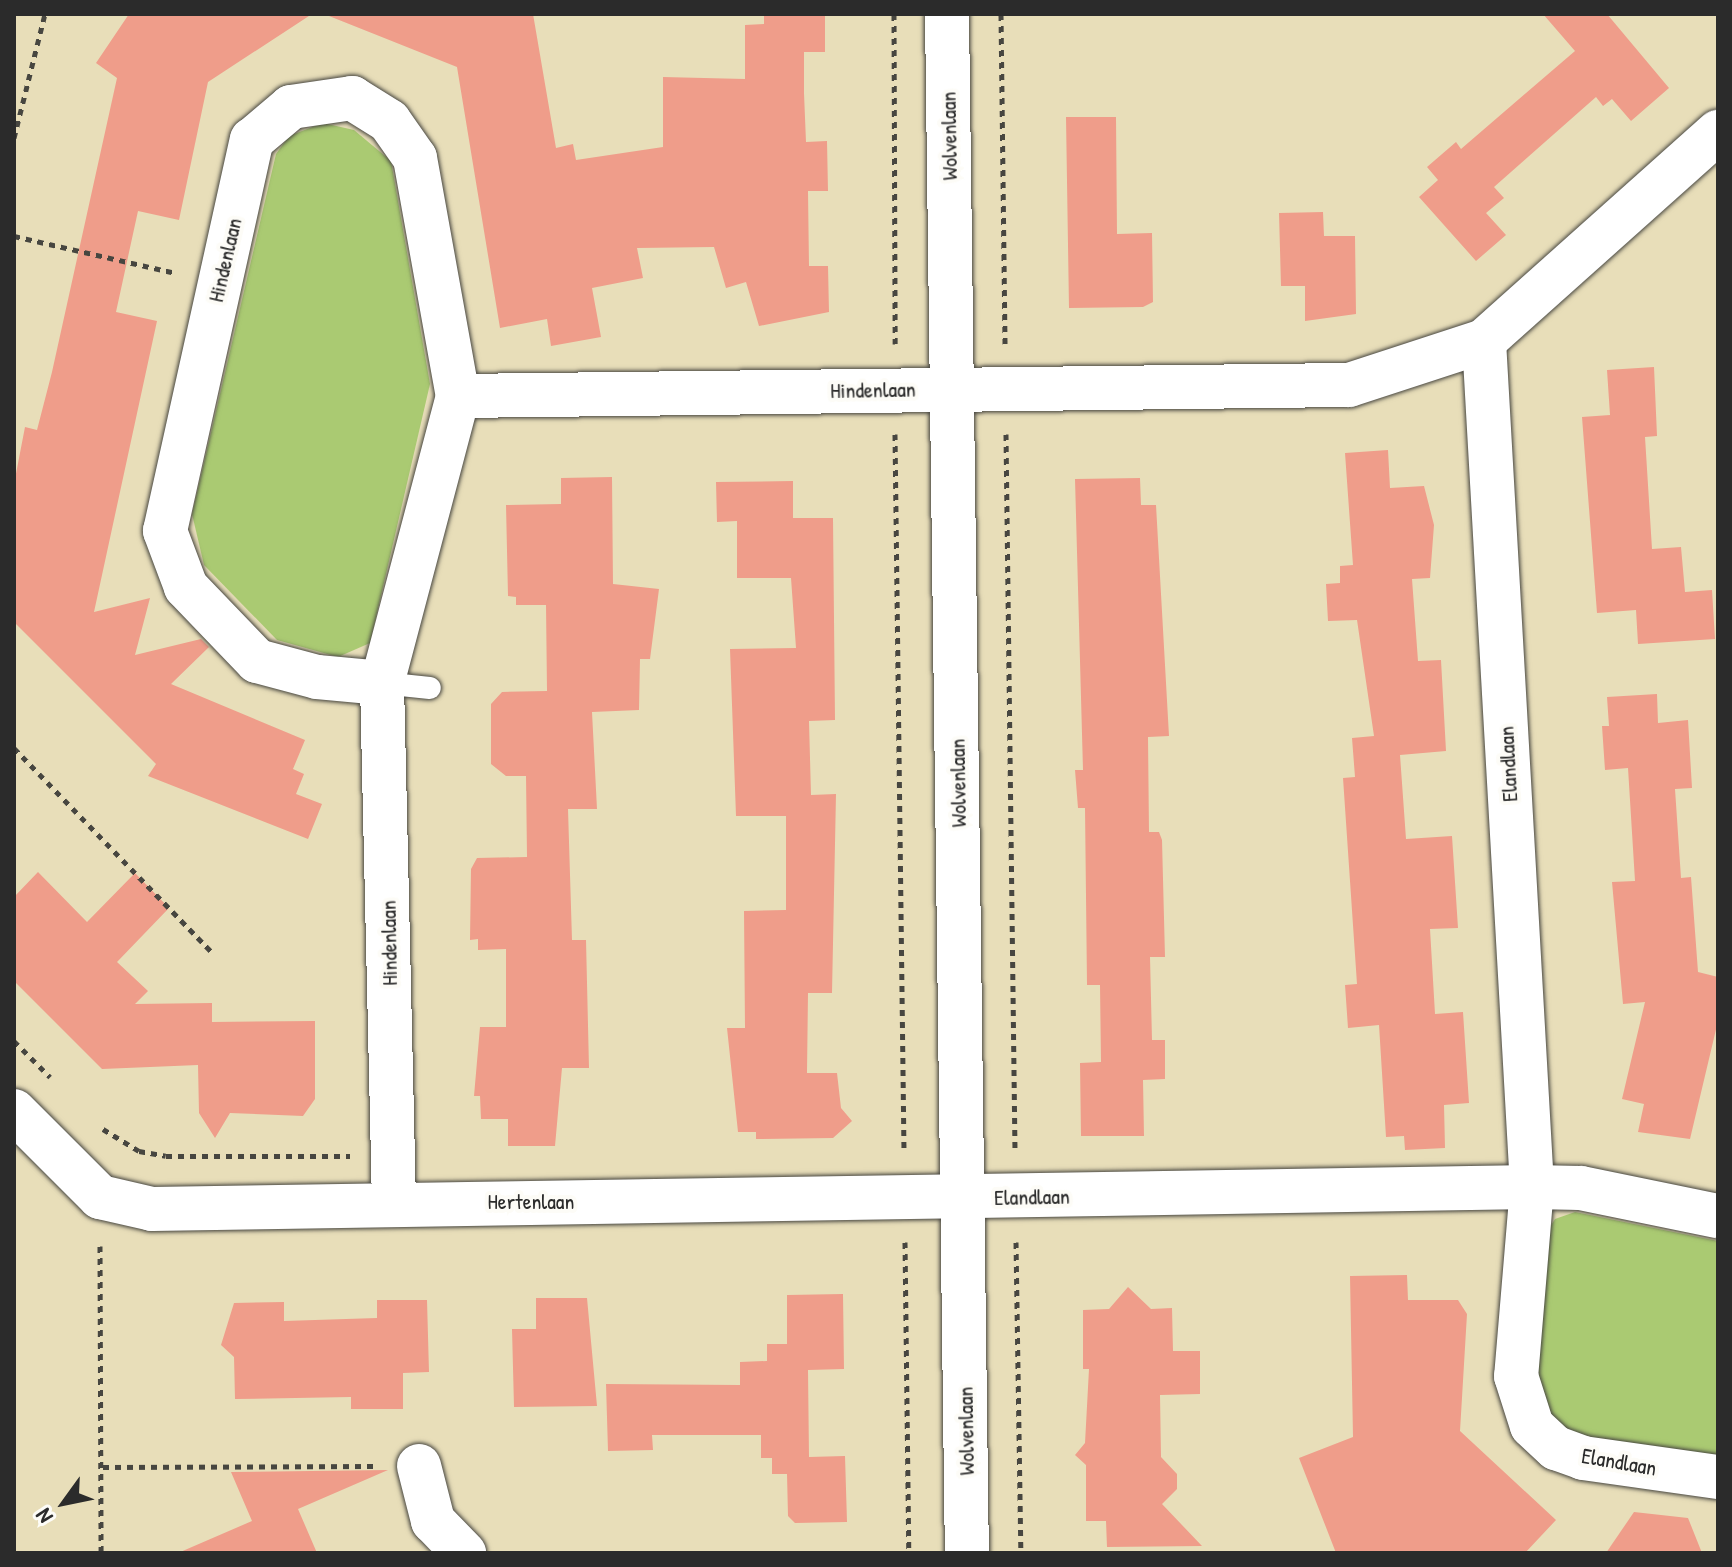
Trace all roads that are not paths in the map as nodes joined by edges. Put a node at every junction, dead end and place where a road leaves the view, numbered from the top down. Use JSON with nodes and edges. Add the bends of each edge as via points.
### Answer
{"nodes":[{"id":1,"x":947,"y":14,"type":"edge"},
{"id":2,"x":1718,"y":132,"type":"edge"},
{"id":3,"x":1484,"y":341,"type":"junction"},
{"id":4,"x":953,"y":389,"type":"junction"},
{"id":5,"x":458,"y":396,"type":"junction"},
{"id":6,"x":382,"y":683,"type":"junction"},
{"id":7,"x":430,"y":688,"type":"dead end"},
{"id":8,"x":14,"y":1111,"type":"edge"},
{"id":9,"x":1532,"y":1187,"type":"junction"},
{"id":10,"x":963,"y":1198,"type":"junction"},
{"id":11,"x":394,"y":1203,"type":"junction"},
{"id":12,"x":1718,"y":1216,"type":"edge"},
{"id":13,"x":419,"y":1466,"type":"road end"},
{"id":14,"x":1718,"y":1477,"type":"edge"},
{"id":15,"x":464,"y":1553,"type":"edge"},
{"id":16,"x":967,"y":1553,"type":"edge"}],
"edges":[{"from":1,"to":4,"type":"street","name":"Wolvenlaan"},
{"from":2,"to":3,"type":"street"},
{"from":3,"to":4,"type":"street","via":[[1349,385]]},
{"from":3,"to":9,"type":"street","name":"Elandlaan"},
{"from":4,"to":5,"type":"street","name":"Hindenlaan"},
{"from":4,"to":10,"type":"street","name":"Wolvenlaan"},
{"from":5,"to":6,"type":"street","name":"Hindenlaan"},
{"from":5,"to":6,"type":"street","name":"Hindenlaan","via":[[415,158],[389,121],[352,98],[291,107],[252,140],[165,531],[186,587],[257,661],[317,677]]},
{"from":6,"to":7,"type":"lane"},
{"from":6,"to":11,"type":"street","name":"Hindenlaan"},
{"from":8,"to":11,"type":"street","name":"Hertenlaan","via":[[100,1197],[152,1209]]},
{"from":9,"to":10,"type":"street","name":"Elandlaan"},
{"from":9,"to":12,"type":"street","name":"Elandlaan","via":[[1581,1188]]},
{"from":9,"to":14,"type":"street","name":"Elandlaan","via":[[1516,1376],[1532,1426],[1583,1458]]},
{"from":10,"to":11,"type":"street","name":"Hertenlaan"},
{"from":10,"to":16,"type":"street","name":"Wolvenlaan"},
{"from":13,"to":15,"type":"street","via":[[433,1521]]}]}
